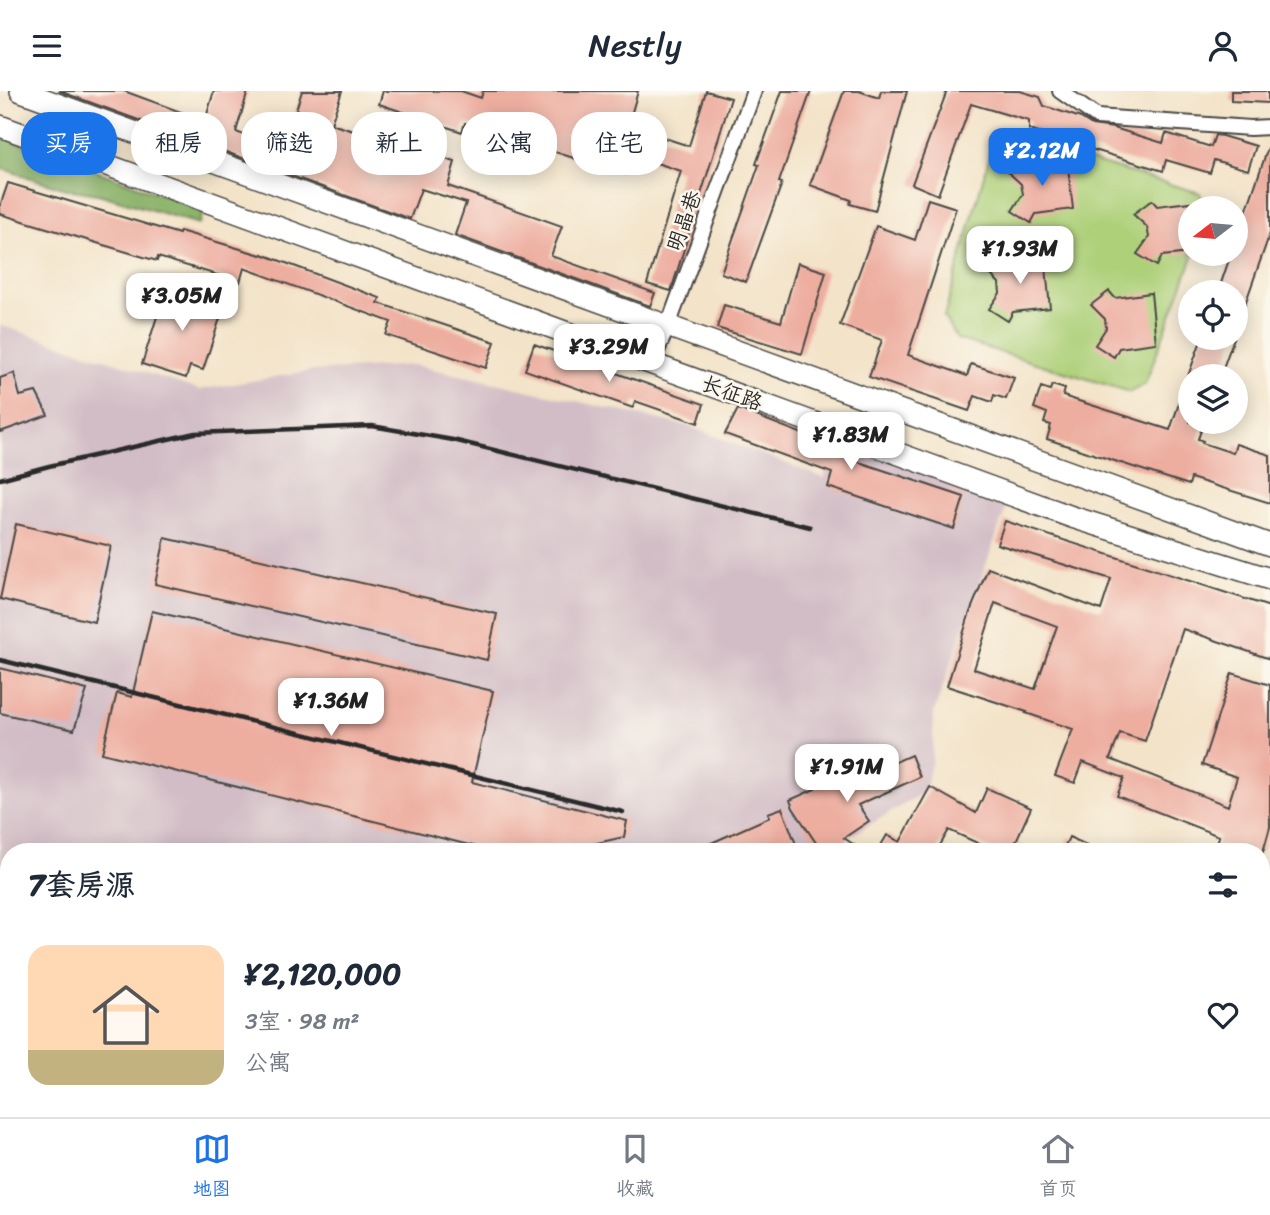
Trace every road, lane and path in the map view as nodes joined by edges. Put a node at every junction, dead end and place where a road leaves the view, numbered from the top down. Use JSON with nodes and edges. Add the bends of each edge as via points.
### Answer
{"nodes":[{"id":1,"x":21,"y":91,"type":"edge"},
{"id":2,"x":754,"y":91,"type":"edge"},
{"id":3,"x":1060,"y":91,"type":"edge"},
{"id":4,"x":0,"y":126,"type":"edge"},
{"id":5,"x":1270,"y":127,"type":"edge"},
{"id":6,"x":668,"y":326,"type":"junction"},
{"id":7,"x":651,"y":364,"type":"junction"},
{"id":8,"x":1270,"y":545,"type":"edge"},
{"id":9,"x":1270,"y":579,"type":"edge"}],
"edges":[{"from":1,"to":6,"type":"main road","name":"长征路"},
{"from":2,"to":6,"type":"street","name":"明晶巷"},
{"from":3,"to":5,"type":"street","via":[[1097,117]]},
{"from":4,"to":7,"type":"main road","name":"长征路"},
{"from":6,"to":7,"type":"street","name":"明晶巷"},
{"from":6,"to":8,"type":"main road","name":"长征路"},
{"from":7,"to":9,"type":"main road","name":"长征路","via":[[1072,517]]}]}
